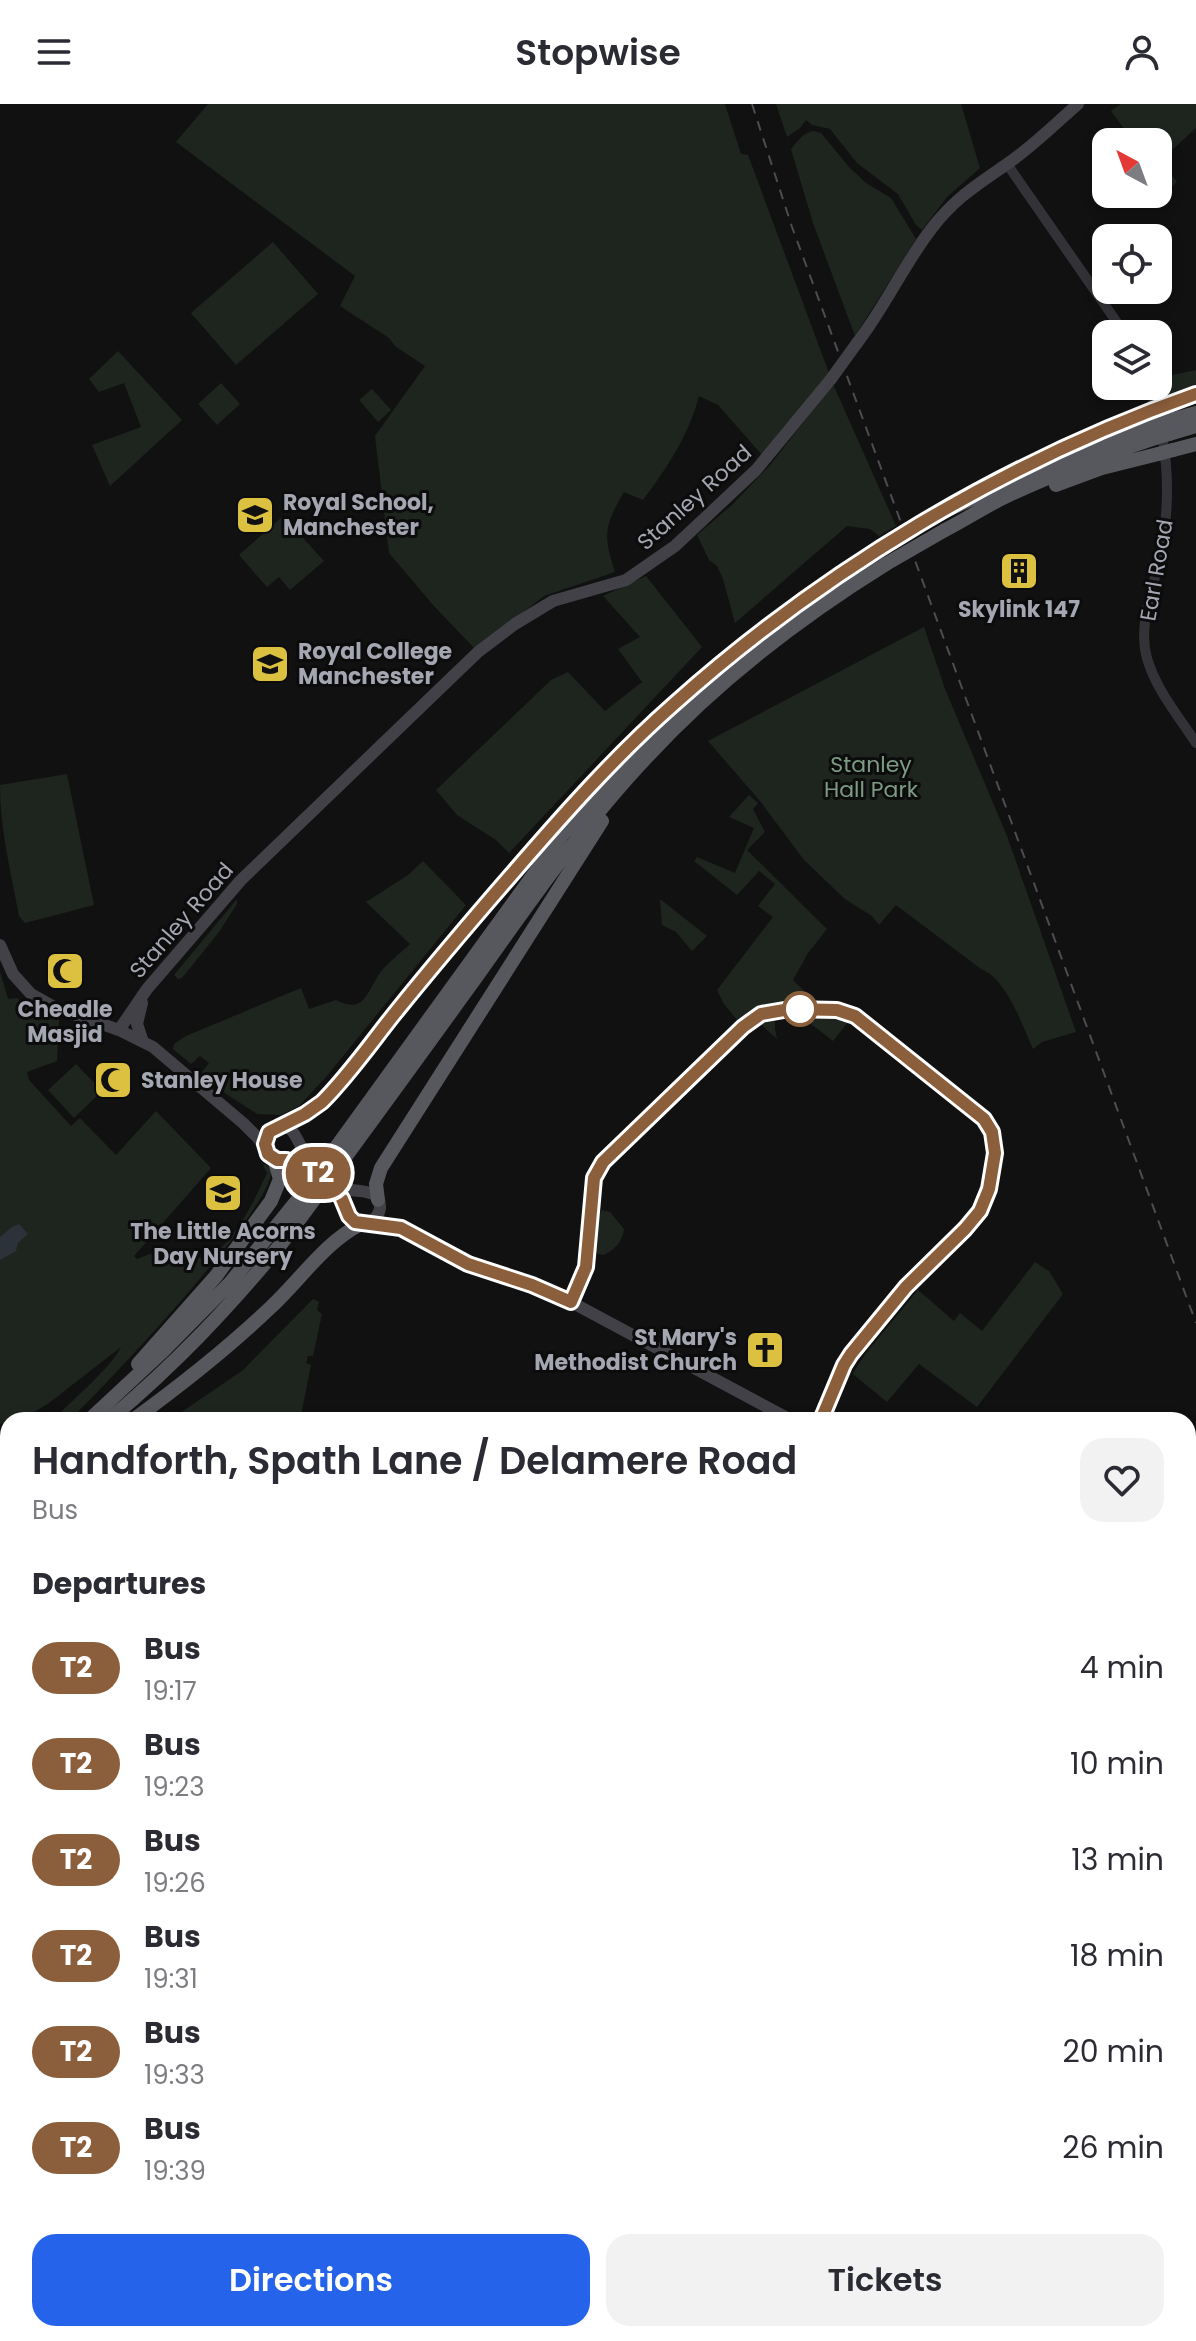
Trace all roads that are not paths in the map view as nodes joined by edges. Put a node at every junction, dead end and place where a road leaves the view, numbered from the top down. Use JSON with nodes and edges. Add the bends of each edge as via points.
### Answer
{"nodes":[{"id":1,"x":1078,"y":104,"type":"edge"},
{"id":2,"x":1007,"y":164,"type":"junction"},
{"id":3,"x":1115,"y":320,"type":"edge"},
{"id":4,"x":1196,"y":394,"type":"edge"},
{"id":5,"x":1154,"y":400,"type":"edge"},
{"id":6,"x":1196,"y":413,"type":"edge"},
{"id":7,"x":1159,"y":423,"type":"junction"},
{"id":8,"x":1196,"y":426,"type":"edge"},
{"id":9,"x":1196,"y":444,"type":"edge"},
{"id":10,"x":948,"y":528,"type":"junction"},
{"id":11,"x":711,"y":674,"type":"junction"},
{"id":12,"x":697,"y":707,"type":"junction"},
{"id":13,"x":1196,"y":743,"type":"edge"},
{"id":14,"x":0,"y":945,"type":"edge"},
{"id":15,"x":147,"y":989,"type":"junction"},
{"id":16,"x":119,"y":1030,"type":"junction"},
{"id":17,"x":143,"y":1042,"type":"junction"},
{"id":18,"x":243,"y":1123,"type":"junction"},
{"id":19,"x":278,"y":1128,"type":"junction"},
{"id":20,"x":297,"y":1140,"type":"junction"},
{"id":21,"x":275,"y":1156,"type":"junction"},
{"id":22,"x":311,"y":1168,"type":"junction"},
{"id":23,"x":332,"y":1184,"type":"junction"},
{"id":24,"x":362,"y":1190,"type":"junction"},
{"id":25,"x":378,"y":1201,"type":"junction"},
{"id":26,"x":347,"y":1210,"type":"junction"},
{"id":27,"x":365,"y":1223,"type":"junction"},
{"id":28,"x":401,"y":1228,"type":"junction"},
{"id":29,"x":88,"y":1412,"type":"edge"},
{"id":30,"x":98,"y":1412,"type":"edge"},
{"id":31,"x":118,"y":1412,"type":"edge"},
{"id":32,"x":143,"y":1412,"type":"edge"},
{"id":33,"x":776,"y":1412,"type":"edge"}],
"edges":[{"from":1,"to":2,"type":"main road","name":"Stanley Road"},
{"from":2,"to":3,"type":"street"},
{"from":2,"to":15,"type":"main road","name":"Stanley Road","bridge":true,"via":[[964,193],[931,229],[872,325],[756,470],[675,546],[626,580],[553,601],[478,652],[241,880]]},
{"from":4,"to":7,"type":"highway"},
{"from":5,"to":13,"type":"street","name":"Earl Road","via":[[1164,445],[1167,504],[1144,643],[1154,678]]},
{"from":6,"to":7,"type":"highway"},
{"from":7,"to":8,"type":"highway"},
{"from":7,"to":10,"type":"highway","via":[[1121,449],[1003,498]]},
{"from":7,"to":11,"type":"highway","bridge":true,"via":[[1042,458],[942,512],[787,611]]},
{"from":9,"to":10,"type":"highway","via":[[1102,468]]},
{"from":10,"to":12,"type":"highway","bridge":true,"via":[[797,624]]},
{"from":11,"to":19,"type":"highway","via":[[647,729],[512,873],[327,1097]]},
{"from":11,"to":30,"type":"highway","via":[[563,834],[316,1176],[230,1283]]},
{"from":12,"to":25,"type":"highway","via":[[615,803],[578,857],[381,1168]]},
{"from":12,"to":31,"type":"highway","via":[[575,842],[241,1293]]},
{"from":14,"to":16,"type":"main road","via":[[13,974],[31,994]]},
{"from":15,"to":16,"type":"main road","name":"Stanley Road"},
{"from":15,"to":17,"type":"main road","via":[[137,1016]]},
{"from":16,"to":17,"type":"main road"},
{"from":17,"to":18,"type":"main road"},
{"from":18,"to":19,"type":"main road"},
{"from":18,"to":21,"type":"main road"},
{"from":19,"to":20,"type":"main road","via":[[289,1129]]},
{"from":19,"to":21,"type":"main road","via":[[266,1136]]},
{"from":20,"to":21,"type":"main road","via":[[295,1153]]},
{"from":20,"to":22,"type":"main road"},
{"from":21,"to":22,"type":"main road"},
{"from":21,"to":29,"type":"highway","via":[[278,1187],[240,1245],[173,1326]]},
{"from":22,"to":23,"type":"main road","bridge":true},
{"from":23,"to":24,"type":"main road"},
{"from":23,"to":26,"type":"main road"},
{"from":24,"to":25,"type":"main road"},
{"from":24,"to":26,"type":"main road","via":[[350,1196]]},
{"from":25,"to":27,"type":"main road","via":[[377,1216]]},
{"from":25,"to":28,"type":"main road"},
{"from":26,"to":27,"type":"main road","via":[[352,1219]]},
{"from":27,"to":28,"type":"main road"},
{"from":27,"to":32,"type":"highway","via":[[343,1234],[243,1333]]},
{"from":28,"to":33,"type":"main road","via":[[468,1264],[571,1302]]}]}
